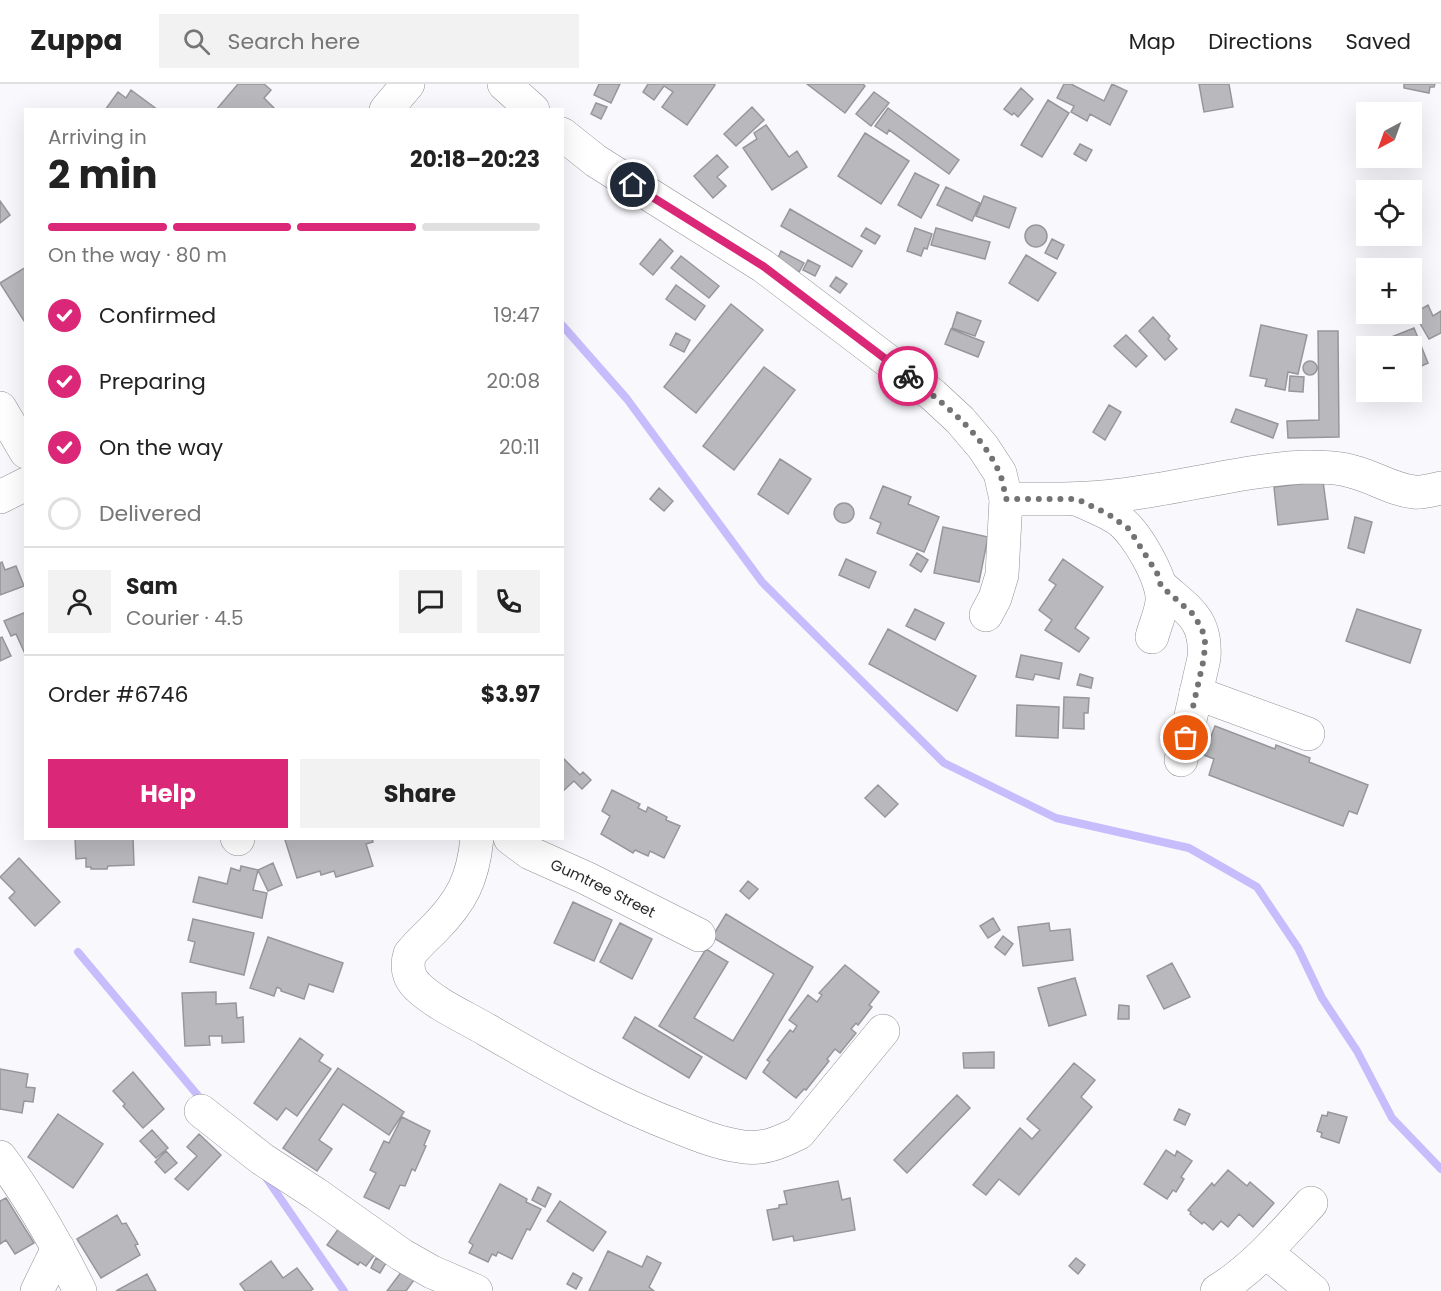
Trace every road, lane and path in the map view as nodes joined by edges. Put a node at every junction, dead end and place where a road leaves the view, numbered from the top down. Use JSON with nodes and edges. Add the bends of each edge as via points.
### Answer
{"nodes":[{"id":1,"x":408,"y":84,"type":"edge"},
{"id":2,"x":504,"y":84,"type":"edge"},
{"id":3,"x":388,"y":108,"type":"edge"},
{"id":4,"x":531,"y":108,"type":"edge"},
{"id":5,"x":564,"y":136,"type":"edge"},
{"id":6,"x":0,"y":408,"type":"edge"},
{"id":7,"x":24,"y":449,"type":"edge"},
{"id":8,"x":24,"y":485,"type":"edge"},
{"id":9,"x":1441,"y":488,"type":"edge"},
{"id":10,"x":0,"y":497,"type":"edge"},
{"id":11,"x":1006,"y":499,"type":"junction"},
{"id":12,"x":1077,"y":499,"type":"junction"},
{"id":13,"x":1161,"y":586,"type":"junction"},
{"id":14,"x":986,"y":615,"type":"dead end"},
{"id":15,"x":1152,"y":637,"type":"dead end"},
{"id":16,"x":1196,"y":693,"type":"junction"},
{"id":17,"x":1308,"y":734,"type":"dead end"},
{"id":18,"x":1181,"y":760,"type":"dead end"},
{"id":19,"x":477,"y":840,"type":"edge"},
{"id":20,"x":513,"y":840,"type":"edge"},
{"id":21,"x":699,"y":935,"type":"dead end"},
{"id":22,"x":883,"y":1031,"type":"dead end"},
{"id":23,"x":201,"y":1111,"type":"dead end"},
{"id":24,"x":0,"y":1157,"type":"edge"},
{"id":25,"x":1311,"y":1203,"type":"dead end"},
{"id":26,"x":58,"y":1248,"type":"junction"},
{"id":27,"x":1266,"y":1252,"type":"junction"},
{"id":28,"x":37,"y":1291,"type":"edge"},
{"id":29,"x":80,"y":1291,"type":"edge"},
{"id":30,"x":476,"y":1291,"type":"edge"},
{"id":31,"x":1217,"y":1291,"type":"edge"},
{"id":32,"x":1313,"y":1291,"type":"edge"}],
"edges":[{"from":1,"to":3,"type":"street"},
{"from":2,"to":4,"type":"street"},
{"from":5,"to":11,"type":"street","via":[[596,161],[763,266],[933,395],[983,447],[1000,473]]},
{"from":6,"to":7,"type":"street"},
{"from":8,"to":10,"type":"street"},
{"from":9,"to":12,"type":"street","via":[[1416,493],[1355,472],[1306,467],[1254,471],[1131,494]]},
{"from":11,"to":12,"type":"street"},
{"from":11,"to":14,"type":"street","via":[[1002,575]]},
{"from":12,"to":13,"type":"street","via":[[1129,529]]},
{"from":13,"to":15,"type":"street","via":[[1162,601]]},
{"from":13,"to":16,"type":"street","via":[[1193,614],[1202,629],[1204,658]]},
{"from":16,"to":17,"type":"street"},
{"from":16,"to":18,"type":"street"},
{"from":19,"to":22,"type":"street","via":[[468,883],[455,906],[410,954],[410,976],[441,1003],[508,1043],[654,1118],[740,1147],[761,1148],[780,1143],[799,1133]]},
{"from":20,"to":21,"type":"street","name":"Gumtree Street","via":[[530,853]]},
{"from":23,"to":30,"type":"street","via":[[262,1159],[402,1255]]},
{"from":24,"to":26,"type":"street"},
{"from":25,"to":27,"type":"street"},
{"from":26,"to":28,"type":"street"},
{"from":26,"to":29,"type":"street"},
{"from":27,"to":31,"type":"street"},
{"from":27,"to":32,"type":"street"}]}
